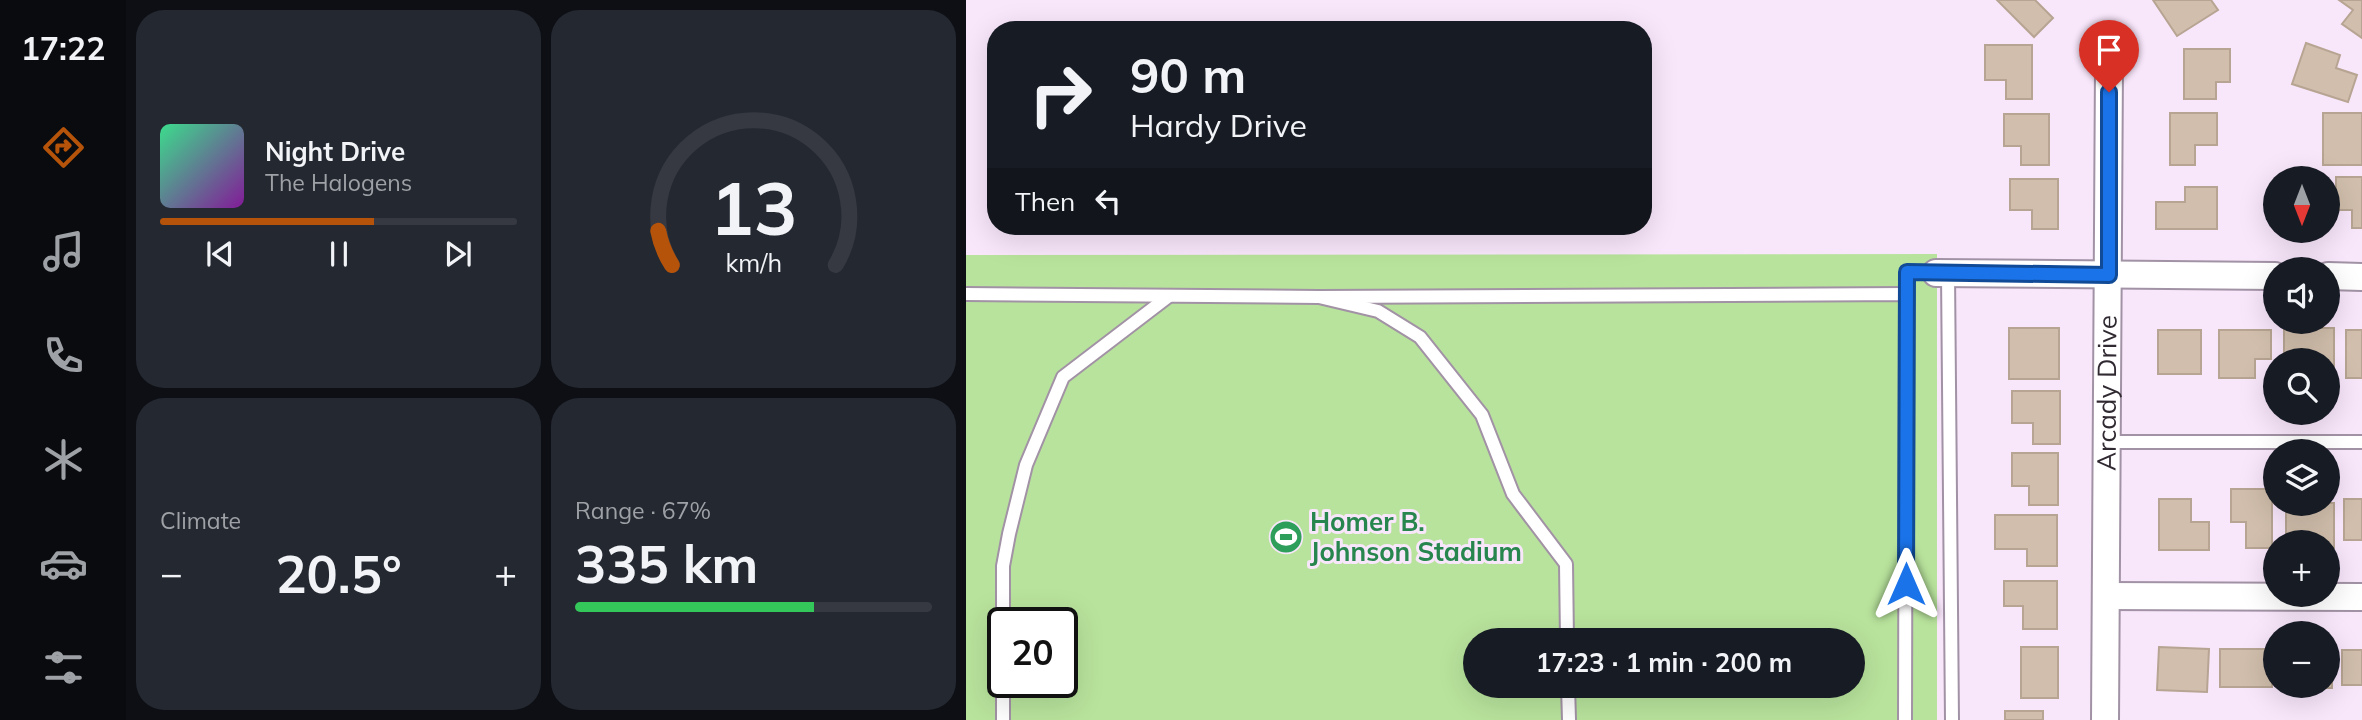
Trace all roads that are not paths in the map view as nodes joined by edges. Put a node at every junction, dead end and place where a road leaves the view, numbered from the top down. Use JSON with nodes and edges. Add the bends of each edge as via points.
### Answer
{"nodes":[{"id":1,"x":2109,"y":66,"type":"dead end"},
{"id":2,"x":1942,"y":273,"type":"junction"},
{"id":3,"x":2109,"y":275,"type":"junction"},
{"id":4,"x":2263,"y":276,"type":"edge"},
{"id":5,"x":2340,"y":276,"type":"edge"},
{"id":6,"x":2362,"y":277,"type":"edge"},
{"id":7,"x":966,"y":294,"type":"edge"},
{"id":8,"x":1906,"y":294,"type":"junction"},
{"id":9,"x":1170,"y":296,"type":"junction"},
{"id":10,"x":1319,"y":297,"type":"junction"},
{"id":11,"x":2106,"y":442,"type":"junction"},
{"id":12,"x":2362,"y":442,"type":"edge"},
{"id":13,"x":2106,"y":596,"type":"junction"},
{"id":14,"x":2362,"y":597,"type":"edge"},
{"id":15,"x":1003,"y":607,"type":"edge"},
{"id":16,"x":1567,"y":628,"type":"edge"},
{"id":17,"x":1003,"y":698,"type":"edge"},
{"id":18,"x":1568,"y":698,"type":"edge"},
{"id":19,"x":1003,"y":720,"type":"edge"},
{"id":20,"x":1569,"y":720,"type":"edge"},
{"id":21,"x":1905,"y":720,"type":"edge"},
{"id":22,"x":1952,"y":720,"type":"edge"},
{"id":23,"x":2105,"y":720,"type":"edge"}],
"edges":[{"from":1,"to":3,"type":"street","name":"Arcady Drive"},
{"from":2,"to":3,"type":"street"},
{"from":2,"to":8,"type":"lane","via":[[1907,272]]},
{"from":2,"to":22,"type":"lane"},
{"from":3,"to":4,"type":"street"},
{"from":3,"to":11,"type":"street","name":"Arcady Drive"},
{"from":5,"to":6,"type":"street"},
{"from":7,"to":9,"type":"lane"},
{"from":8,"to":10,"type":"lane"},
{"from":8,"to":21,"type":"lane"},
{"from":9,"to":10,"type":"lane"},
{"from":9,"to":15,"type":"lane","via":[[1063,377],[1026,465],[1003,566]]},
{"from":10,"to":16,"type":"lane","via":[[1378,311],[1420,337],[1482,415],[1513,494],[1566,564]]},
{"from":11,"to":12,"type":"lane"},
{"from":11,"to":13,"type":"street","name":"Arcady Drive"},
{"from":13,"to":14,"type":"street"},
{"from":13,"to":23,"type":"street","name":"Arcady Drive"},
{"from":17,"to":19,"type":"lane"},
{"from":18,"to":20,"type":"lane"}]}
